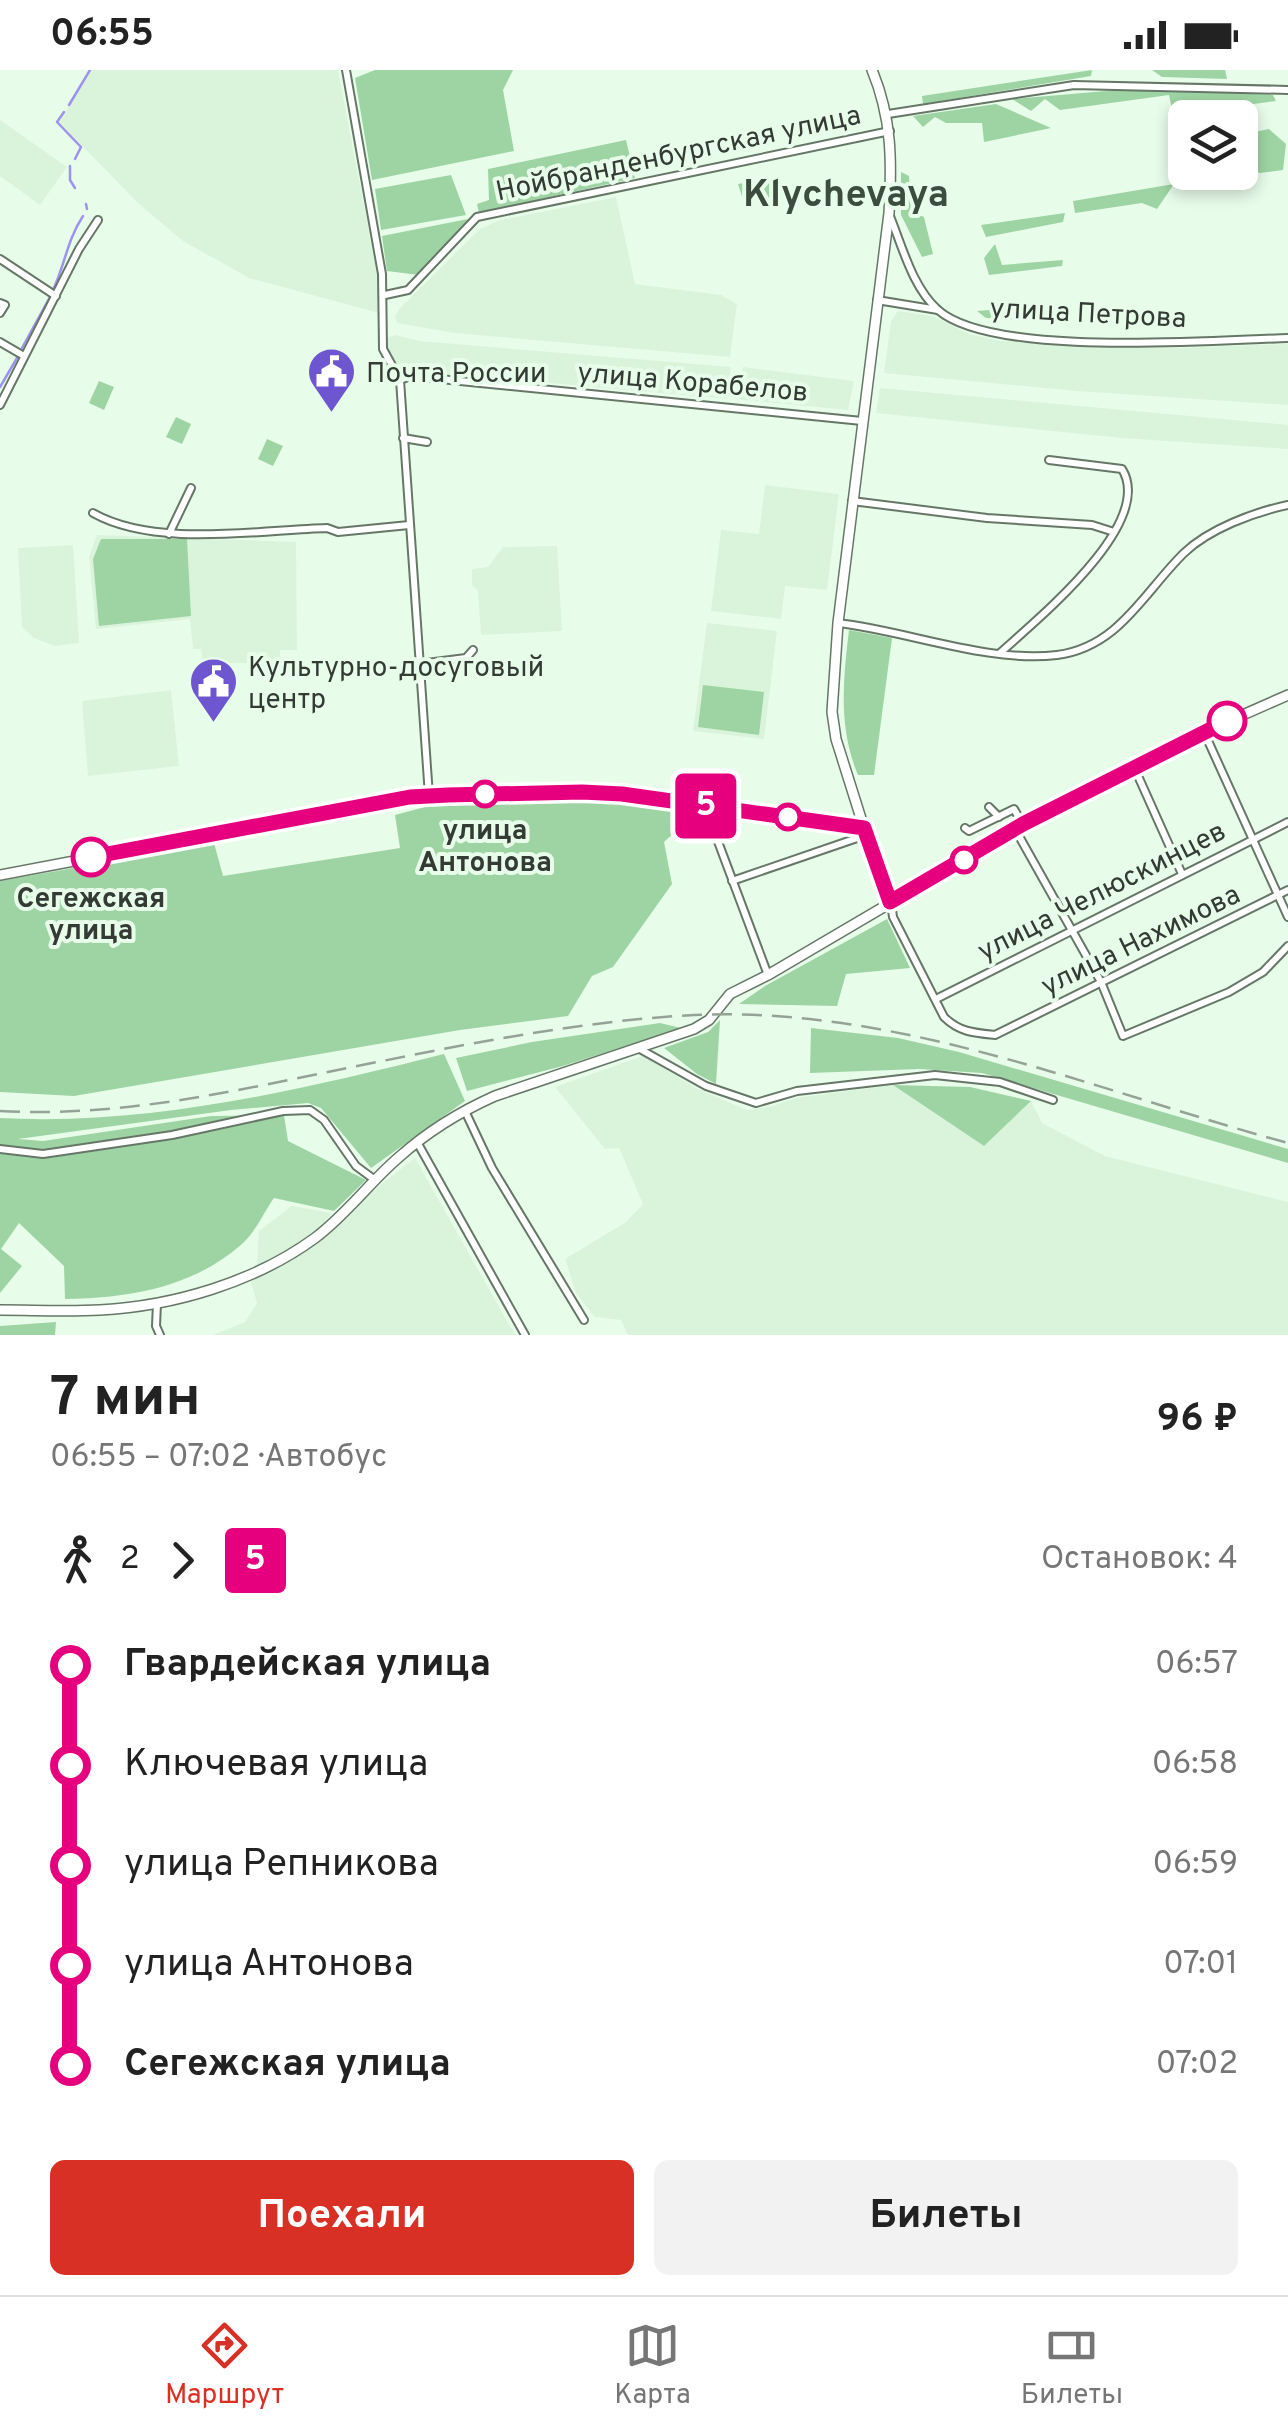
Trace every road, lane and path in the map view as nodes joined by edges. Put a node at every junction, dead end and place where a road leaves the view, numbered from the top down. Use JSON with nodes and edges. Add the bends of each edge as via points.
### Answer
{"nodes":[{"id":1,"x":346,"y":70,"type":"edge"},
{"id":2,"x":872,"y":70,"type":"edge"},
{"id":3,"x":1288,"y":90,"type":"edge"},
{"id":4,"x":888,"y":114,"type":"junction"},
{"id":5,"x":890,"y":131,"type":"junction"},
{"id":6,"x":889,"y":213,"type":"junction"},
{"id":7,"x":98,"y":220,"type":"dead end"},
{"id":8,"x":0,"y":259,"type":"edge"},
{"id":9,"x":53,"y":294,"type":"junction"},
{"id":10,"x":385,"y":296,"type":"junction"},
{"id":11,"x":877,"y":300,"type":"junction"},
{"id":12,"x":0,"y":303,"type":"edge"},
{"id":13,"x":939,"y":311,"type":"junction"},
{"id":14,"x":0,"y":313,"type":"edge"},
{"id":15,"x":1288,"y":338,"type":"edge"},
{"id":16,"x":0,"y":342,"type":"edge"},
{"id":17,"x":24,"y":356,"type":"junction"},
{"id":18,"x":400,"y":380,"type":"junction"},
{"id":19,"x":0,"y":405,"type":"edge"},
{"id":20,"x":862,"y":421,"type":"junction"},
{"id":21,"x":403,"y":438,"type":"junction"},
{"id":22,"x":427,"y":442,"type":"dead end"},
{"id":23,"x":1049,"y":460,"type":"dead end"},
{"id":24,"x":191,"y":488,"type":"dead end"},
{"id":25,"x":852,"y":501,"type":"junction"},
{"id":26,"x":1288,"y":505,"type":"edge"},
{"id":27,"x":93,"y":513,"type":"dead end"},
{"id":28,"x":409,"y":525,"type":"junction"},
{"id":29,"x":1114,"y":532,"type":"junction"},
{"id":30,"x":169,"y":534,"type":"junction"},
{"id":31,"x":838,"y":623,"type":"junction"},
{"id":32,"x":473,"y":650,"type":"dead end"},
{"id":33,"x":1000,"y":653,"type":"junction"},
{"id":34,"x":420,"y":664,"type":"junction"},
{"id":35,"x":1288,"y":694,"type":"edge"},
{"id":36,"x":1204,"y":732,"type":"junction"},
{"id":37,"x":1134,"y":767,"type":"junction"},
{"id":38,"x":429,"y":796,"type":"junction"},
{"id":39,"x":705,"y":806,"type":"junction"},
{"id":40,"x":989,"y":806,"type":"dead end"},
{"id":41,"x":999,"y":817,"type":"junction"},
{"id":42,"x":1288,"y":822,"type":"edge"},
{"id":43,"x":1019,"y":827,"type":"junction"},
{"id":44,"x":966,"y":828,"type":"dead end"},
{"id":45,"x":865,"y":832,"type":"junction"},
{"id":46,"x":1252,"y":839,"type":"junction"},
{"id":47,"x":0,"y":874,"type":"edge"},
{"id":48,"x":1182,"y":874,"type":"junction"},
{"id":49,"x":732,"y":881,"type":"junction"},
{"id":50,"x":1288,"y":890,"type":"edge"},
{"id":51,"x":1279,"y":894,"type":"junction"},
{"id":52,"x":890,"y":902,"type":"junction"},
{"id":53,"x":1288,"y":917,"type":"edge"},
{"id":54,"x":1072,"y":928,"type":"junction"},
{"id":55,"x":1288,"y":946,"type":"edge"},
{"id":56,"x":768,"y":976,"type":"junction"},
{"id":57,"x":1102,"y":982,"type":"junction"},
{"id":58,"x":936,"y":1000,"type":"junction"},
{"id":59,"x":637,"y":1048,"type":"junction"},
{"id":60,"x":1053,"y":1100,"type":"dead end"},
{"id":61,"x":464,"y":1110,"type":"junction"},
{"id":62,"x":417,"y":1142,"type":"junction"},
{"id":63,"x":0,"y":1149,"type":"edge"},
{"id":64,"x":375,"y":1180,"type":"junction"},
{"id":65,"x":158,"y":1303,"type":"junction"},
{"id":66,"x":0,"y":1310,"type":"edge"},
{"id":67,"x":584,"y":1320,"type":"dead end"},
{"id":68,"x":160,"y":1335,"type":"edge"},
{"id":69,"x":524,"y":1335,"type":"edge"}],
"edges":[{"from":1,"to":10,"type":"street"},
{"from":2,"to":4,"type":"main road"},
{"from":3,"to":4,"type":"street","name":"Нойбранденбургская улица","via":[[1074,85]]},
{"from":4,"to":5,"type":"main road"},
{"from":5,"to":6,"type":"main road"},
{"from":5,"to":10,"type":"street","name":"Нойбранденбургская улица","via":[[477,218],[408,290]]},
{"from":6,"to":11,"type":"main road"},
{"from":6,"to":13,"type":"street","via":[[913,272]]},
{"from":7,"to":9,"type":"street"},
{"from":8,"to":9,"type":"street"},
{"from":9,"to":17,"type":"street"},
{"from":10,"to":18,"type":"street","via":[[383,349]]},
{"from":11,"to":13,"type":"street","name":"улица Петрова"},
{"from":11,"to":20,"type":"main road"},
{"from":12,"to":14,"type":"street"},
{"from":13,"to":15,"type":"street","name":"улица Петрова","via":[[999,335],[1150,342]]},
{"from":16,"to":17,"type":"street"},
{"from":17,"to":19,"type":"street"},
{"from":18,"to":20,"type":"street","name":"улица Корабелов"},
{"from":18,"to":21,"type":"street"},
{"from":20,"to":25,"type":"main road"},
{"from":21,"to":22,"type":"street"},
{"from":21,"to":28,"type":"street"},
{"from":23,"to":29,"type":"street","via":[[1122,470],[1127,490]]},
{"from":24,"to":30,"type":"street"},
{"from":25,"to":29,"type":"street"},
{"from":25,"to":31,"type":"main road"},
{"from":26,"to":33,"type":"street","via":[[1234,523],[1186,550],[1102,641],[1061,654]]},
{"from":27,"to":30,"type":"street"},
{"from":28,"to":30,"type":"street"},
{"from":28,"to":34,"type":"street"},
{"from":29,"to":33,"type":"street","via":[[1084,574]]},
{"from":31,"to":33,"type":"street"},
{"from":31,"to":45,"type":"main road","via":[[832,712]]},
{"from":32,"to":34,"type":"street","via":[[466,658]]},
{"from":34,"to":38,"type":"street"},
{"from":35,"to":36,"type":"main road"},
{"from":36,"to":37,"type":"main road"},
{"from":36,"to":46,"type":"street"},
{"from":37,"to":43,"type":"main road"},
{"from":37,"to":48,"type":"street"},
{"from":38,"to":39,"type":"main road","via":[[582,792]]},
{"from":38,"to":47,"type":"main road"},
{"from":39,"to":45,"type":"main road"},
{"from":39,"to":49,"type":"street"},
{"from":40,"to":41,"type":"street"},
{"from":41,"to":43,"type":"street","via":[[1014,809]]},
{"from":41,"to":44,"type":"street"},
{"from":42,"to":46,"type":"street","name":"улица Челюскинцев"},
{"from":43,"to":52,"type":"main road"},
{"from":43,"to":54,"type":"street"},
{"from":45,"to":49,"type":"street"},
{"from":45,"to":52,"type":"main road"},
{"from":46,"to":48,"type":"street","name":"улица Челюскинцев"},
{"from":46,"to":51,"type":"street"},
{"from":48,"to":54,"type":"street","name":"улица Челюскинцев"},
{"from":49,"to":56,"type":"street"},
{"from":50,"to":51,"type":"street","name":"улица Нахимова"},
{"from":51,"to":53,"type":"street"},
{"from":51,"to":57,"type":"street","name":"улица Нахимова"},
{"from":52,"to":56,"type":"main road"},
{"from":52,"to":58,"type":"street"},
{"from":54,"to":57,"type":"street"},
{"from":54,"to":58,"type":"street","name":"улица Челюскинцев"},
{"from":55,"to":57,"type":"street","via":[[1264,972],[1229,992],[1122,1036]]},
{"from":56,"to":59,"type":"main road","via":[[730,994],[694,1029]]},
{"from":57,"to":58,"type":"street","name":"улица Нахимова","via":[[995,1035],[955,1027]]},
{"from":59,"to":60,"type":"street","via":[[706,1086],[756,1103],[797,1091],[935,1075],[1000,1082]]},
{"from":59,"to":61,"type":"main road"},
{"from":61,"to":62,"type":"main road"},
{"from":61,"to":67,"type":"street"},
{"from":62,"to":64,"type":"main road"},
{"from":62,"to":69,"type":"street"},
{"from":63,"to":64,"type":"street","via":[[43,1154],[310,1110]]},
{"from":64,"to":65,"type":"main road","via":[[315,1238],[260,1270]]},
{"from":65,"to":66,"type":"main road"},
{"from":65,"to":68,"type":"street"}]}
